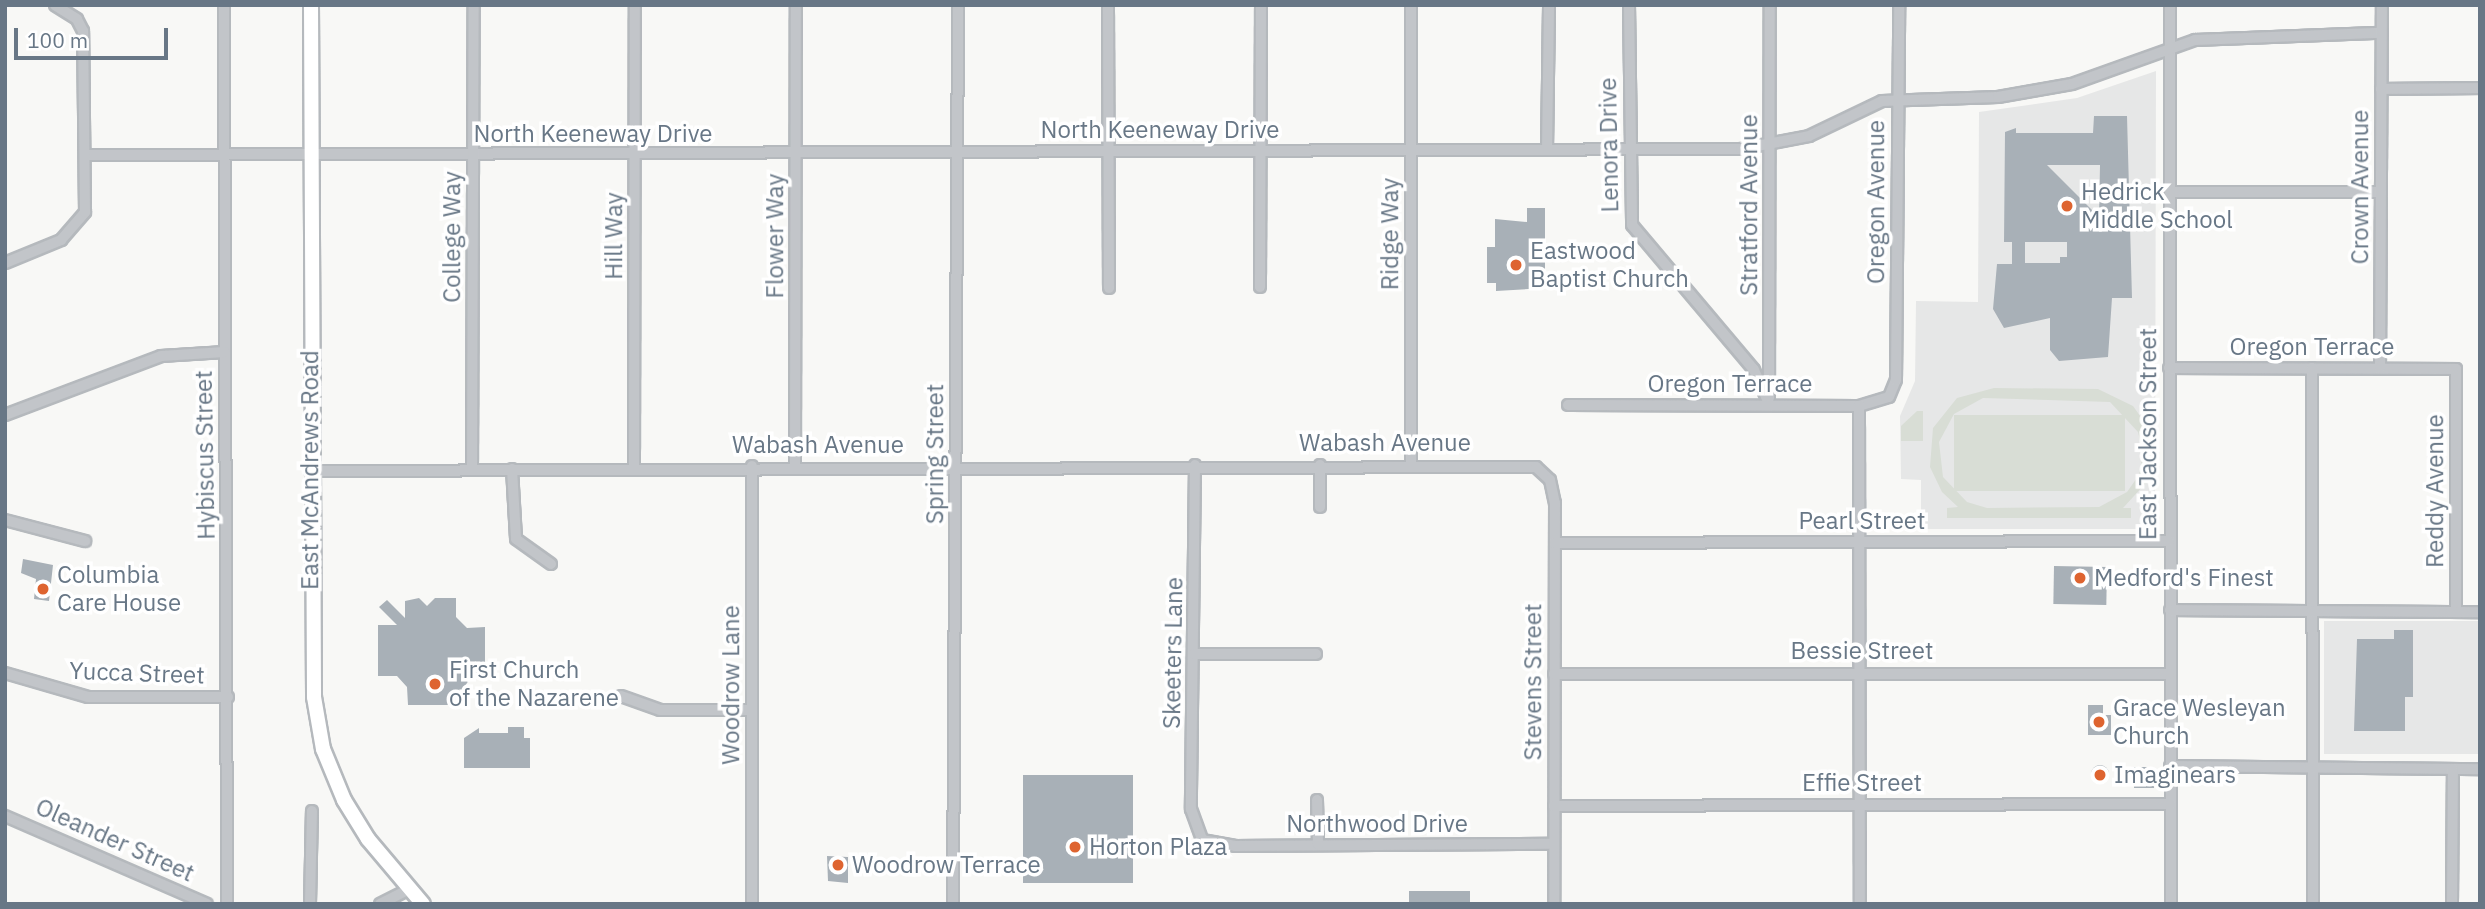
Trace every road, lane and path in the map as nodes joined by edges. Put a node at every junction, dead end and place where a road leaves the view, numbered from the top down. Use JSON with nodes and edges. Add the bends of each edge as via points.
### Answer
{"nodes":[{"id":1,"x":55,"y":5,"type":"edge"},
{"id":2,"x":225,"y":5,"type":"edge"},
{"id":3,"x":311,"y":5,"type":"edge"},
{"id":4,"x":474,"y":5,"type":"edge"},
{"id":5,"x":635,"y":5,"type":"edge"},
{"id":6,"x":796,"y":5,"type":"edge"},
{"id":7,"x":958,"y":5,"type":"edge"},
{"id":8,"x":1108,"y":5,"type":"edge"},
{"id":9,"x":1261,"y":5,"type":"edge"},
{"id":10,"x":1411,"y":5,"type":"edge"},
{"id":11,"x":1549,"y":5,"type":"edge"},
{"id":12,"x":1629,"y":5,"type":"edge"},
{"id":13,"x":1770,"y":5,"type":"edge"},
{"id":14,"x":1899,"y":5,"type":"edge"},
{"id":15,"x":2170,"y":5,"type":"edge"},
{"id":16,"x":2382,"y":5,"type":"edge"},
{"id":17,"x":2381,"y":33,"type":"junction"},
{"id":18,"x":2170,"y":48,"type":"junction"},
{"id":19,"x":2480,"y":88,"type":"edge"},
{"id":20,"x":2381,"y":89,"type":"junction"},
{"id":21,"x":1898,"y":100,"type":"junction"},
{"id":22,"x":1770,"y":144,"type":"junction"},
{"id":23,"x":1629,"y":149,"type":"junction"},
{"id":24,"x":1411,"y":150,"type":"junction"},
{"id":25,"x":1547,"y":150,"type":"junction"},
{"id":26,"x":1108,"y":151,"type":"junction"},
{"id":27,"x":1261,"y":151,"type":"junction"},
{"id":28,"x":958,"y":152,"type":"junction"},
{"id":29,"x":796,"y":153,"type":"junction"},
{"id":30,"x":310,"y":154,"type":"junction"},
{"id":31,"x":635,"y":154,"type":"junction"},
{"id":32,"x":85,"y":155,"type":"junction"},
{"id":33,"x":224,"y":155,"type":"junction"},
{"id":34,"x":473,"y":156,"type":"junction"},
{"id":35,"x":2169,"y":192,"type":"junction"},
{"id":36,"x":2381,"y":192,"type":"junction"},
{"id":37,"x":5,"y":263,"type":"edge"},
{"id":38,"x":1260,"y":287,"type":"dead end"},
{"id":39,"x":1109,"y":288,"type":"dead end"},
{"id":40,"x":225,"y":352,"type":"junction"},
{"id":41,"x":2169,"y":368,"type":"junction"},
{"id":42,"x":2312,"y":368,"type":"junction"},
{"id":43,"x":2380,"y":368,"type":"junction"},
{"id":44,"x":2455,"y":369,"type":"joint"},
{"id":45,"x":1889,"y":397,"type":"joint"},
{"id":46,"x":1769,"y":404,"type":"junction"},
{"id":47,"x":1568,"y":405,"type":"dead end"},
{"id":48,"x":1859,"y":406,"type":"junction"},
{"id":49,"x":5,"y":415,"type":"edge"},
{"id":50,"x":1411,"y":463,"type":"junction"},
{"id":51,"x":956,"y":465,"type":"junction"},
{"id":52,"x":1195,"y":465,"type":"junction"},
{"id":53,"x":1320,"y":465,"type":"junction"},
{"id":54,"x":752,"y":466,"type":"junction"},
{"id":55,"x":795,"y":466,"type":"junction"},
{"id":56,"x":634,"y":467,"type":"junction"},
{"id":57,"x":1536,"y":467,"type":"joint"},
{"id":58,"x":472,"y":469,"type":"junction"},
{"id":59,"x":512,"y":469,"type":"junction"},
{"id":60,"x":310,"y":471,"type":"junction"},
{"id":61,"x":1320,"y":507,"type":"dead end"},
{"id":62,"x":5,"y":520,"type":"edge"},
{"id":63,"x":85,"y":541,"type":"dead end"},
{"id":64,"x":1861,"y":541,"type":"junction"},
{"id":65,"x":2169,"y":541,"type":"junction"},
{"id":66,"x":1555,"y":543,"type":"junction"},
{"id":67,"x":551,"y":564,"type":"dead end"},
{"id":68,"x":2169,"y":610,"type":"junction"},
{"id":69,"x":2312,"y":611,"type":"junction"},
{"id":70,"x":2456,"y":612,"type":"junction"},
{"id":71,"x":2480,"y":612,"type":"edge"},
{"id":72,"x":1316,"y":653,"type":"dead end"},
{"id":73,"x":1194,"y":654,"type":"junction"},
{"id":74,"x":1860,"y":672,"type":"junction"},
{"id":75,"x":5,"y":673,"type":"edge"},
{"id":76,"x":1554,"y":674,"type":"junction"},
{"id":77,"x":2169,"y":674,"type":"junction"},
{"id":78,"x":621,"y":696,"type":"dead end"},
{"id":79,"x":228,"y":697,"type":"junction"},
{"id":80,"x":752,"y":710,"type":"junction"},
{"id":81,"x":2170,"y":766,"type":"junction"},
{"id":82,"x":2312,"y":768,"type":"junction"},
{"id":83,"x":2453,"y":769,"type":"junction"},
{"id":84,"x":2480,"y":769,"type":"edge"},
{"id":85,"x":1317,"y":800,"type":"dead end"},
{"id":86,"x":1860,"y":804,"type":"junction"},
{"id":87,"x":2171,"y":804,"type":"junction"},
{"id":88,"x":1554,"y":806,"type":"junction"},
{"id":89,"x":312,"y":811,"type":"dead end"},
{"id":90,"x":5,"y":816,"type":"edge"},
{"id":91,"x":1202,"y":840,"type":"joint"},
{"id":92,"x":1554,"y":844,"type":"junction"},
{"id":93,"x":1318,"y":845,"type":"junction"},
{"id":94,"x":411,"y":888,"type":"junction"},
{"id":95,"x":422,"y":903,"type":"edge"},
{"id":96,"x":207,"y":904,"type":"edge"},
{"id":97,"x":227,"y":904,"type":"edge"},
{"id":98,"x":310,"y":904,"type":"edge"},
{"id":99,"x":380,"y":904,"type":"edge"},
{"id":100,"x":752,"y":904,"type":"edge"},
{"id":101,"x":954,"y":904,"type":"edge"},
{"id":102,"x":1554,"y":904,"type":"edge"},
{"id":103,"x":1860,"y":904,"type":"edge"},
{"id":104,"x":2171,"y":904,"type":"edge"},
{"id":105,"x":2313,"y":904,"type":"edge"},
{"id":106,"x":2452,"y":904,"type":"edge"}],
"edges":[{"from":1,"to":32,"type":"street","via":[[77,19],[83,31]]},
{"from":2,"to":33,"type":"street","name":"Hybiscus Street"},
{"from":3,"to":30,"type":"main road","name":"East McAndrews Road"},
{"from":4,"to":34,"type":"street","name":"College Way"},
{"from":5,"to":31,"type":"street","name":"Hill Way"},
{"from":6,"to":29,"type":"street","name":"Flower Way"},
{"from":7,"to":28,"type":"street","name":"Spring Street"},
{"from":8,"to":26,"type":"street"},
{"from":9,"to":27,"type":"street"},
{"from":10,"to":24,"type":"street","name":"Ridge Way"},
{"from":11,"to":25,"type":"street"},
{"from":12,"to":23,"type":"street","name":"Lenora Drive"},
{"from":13,"to":22,"type":"street","name":"Stratford Avenue"},
{"from":14,"to":21,"type":"street","name":"Oregon Avenue"},
{"from":15,"to":18,"type":"street","name":"East Jackson Street"},
{"from":16,"to":17,"type":"street","name":"Crown Avenue"},
{"from":17,"to":18,"type":"street","name":"North Keeneway Drive","via":[[2229,36]]},
{"from":17,"to":20,"type":"street","name":"Crown Avenue"},
{"from":18,"to":21,"type":"street","name":"North Keeneway Drive","via":[[2104,74],[2042,90]]},
{"from":18,"to":35,"type":"street","name":"East Jackson Street"},
{"from":19,"to":20,"type":"street"},
{"from":20,"to":36,"type":"street","name":"Crown Avenue"},
{"from":21,"to":22,"type":"street","name":"North Keeneway Drive","via":[[1870,104],[1809,136]]},
{"from":21,"to":45,"type":"street","name":"Oregon Avenue","via":[[1896,380]]},
{"from":22,"to":23,"type":"street","name":"North Keeneway Drive"},
{"from":22,"to":46,"type":"street","name":"Stratford Avenue"},
{"from":23,"to":25,"type":"street","name":"North Keeneway Drive"},
{"from":23,"to":46,"type":"street","name":"Lenora Drive","via":[[1632,225],[1754,370]]},
{"from":24,"to":25,"type":"street","name":"North Keeneway Drive"},
{"from":24,"to":27,"type":"street","name":"North Keeneway Drive"},
{"from":24,"to":50,"type":"street","name":"Ridge Way"},
{"from":26,"to":27,"type":"street","name":"North Keeneway Drive"},
{"from":26,"to":28,"type":"street","name":"North Keeneway Drive"},
{"from":26,"to":39,"type":"street"},
{"from":27,"to":38,"type":"street"},
{"from":28,"to":29,"type":"street","name":"North Keeneway Drive"},
{"from":28,"to":51,"type":"street","name":"Spring Street"},
{"from":29,"to":31,"type":"street","name":"North Keeneway Drive"},
{"from":29,"to":55,"type":"street","name":"Flower Way"},
{"from":30,"to":33,"type":"street","name":"North Keeneway Drive"},
{"from":30,"to":34,"type":"street","name":"North Keeneway Drive"},
{"from":30,"to":60,"type":"main road","name":"East McAndrews Road"},
{"from":31,"to":34,"type":"street","name":"North Keeneway Drive"},
{"from":31,"to":56,"type":"street","name":"Hill Way"},
{"from":32,"to":33,"type":"street","name":"North Keeneway Drive"},
{"from":32,"to":37,"type":"street","via":[[82,222],[61,240]]},
{"from":33,"to":40,"type":"street","name":"Hybiscus Street"},
{"from":34,"to":58,"type":"street","name":"College Way"},
{"from":35,"to":36,"type":"street"},
{"from":35,"to":41,"type":"street","name":"East Jackson Street"},
{"from":36,"to":43,"type":"street","name":"Crown Avenue"},
{"from":40,"to":49,"type":"street","via":[[160,356]]},
{"from":40,"to":79,"type":"street","name":"Hybiscus Street"},
{"from":41,"to":42,"type":"street","name":"Oregon Terrace"},
{"from":41,"to":65,"type":"street","name":"East Jackson Street"},
{"from":42,"to":43,"type":"street","name":"Oregon Terrace"},
{"from":42,"to":69,"type":"street"},
{"from":43,"to":44,"type":"street","name":"Oregon Terrace"},
{"from":44,"to":70,"type":"street","name":"Reddy Avenue"},
{"from":45,"to":48,"type":"street","name":"Oregon Terrace"},
{"from":46,"to":47,"type":"street","name":"Oregon Terrace"},
{"from":46,"to":48,"type":"street","name":"Oregon Terrace"},
{"from":48,"to":64,"type":"street"},
{"from":50,"to":53,"type":"street","name":"Wabash Avenue"},
{"from":50,"to":57,"type":"street","name":"Wabash Avenue"},
{"from":51,"to":52,"type":"street","name":"Wabash Avenue"},
{"from":51,"to":55,"type":"street","name":"Wabash Avenue"},
{"from":51,"to":101,"type":"street","name":"Spring Street"},
{"from":52,"to":53,"type":"street","name":"Wabash Avenue"},
{"from":52,"to":73,"type":"street","name":"Skeeters Lane"},
{"from":53,"to":61,"type":"street"},
{"from":54,"to":55,"type":"street","name":"Wabash Avenue"},
{"from":54,"to":56,"type":"street","name":"Wabash Avenue"},
{"from":54,"to":80,"type":"street","name":"Woodrow Lane"},
{"from":56,"to":59,"type":"street","name":"Wabash Avenue"},
{"from":57,"to":66,"type":"street","name":"Stevens Street","via":[[1552,485]]},
{"from":58,"to":59,"type":"street","name":"Wabash Avenue"},
{"from":58,"to":60,"type":"street","name":"Wabash Avenue"},
{"from":59,"to":67,"type":"street","via":[[516,539]]},
{"from":60,"to":94,"type":"main road","name":"East McAndrews Road","via":[[311,658],[323,750],[355,820]]},
{"from":62,"to":63,"type":"street"},
{"from":64,"to":65,"type":"street","name":"Pearl Street"},
{"from":64,"to":66,"type":"street","name":"Pearl Street"},
{"from":64,"to":74,"type":"street"},
{"from":65,"to":68,"type":"street","name":"East Jackson Street"},
{"from":66,"to":76,"type":"street","name":"Stevens Street"},
{"from":68,"to":69,"type":"street"},
{"from":68,"to":77,"type":"street","name":"East Jackson Street"},
{"from":69,"to":70,"type":"street"},
{"from":69,"to":82,"type":"street"},
{"from":70,"to":71,"type":"street"},
{"from":72,"to":73,"type":"street"},
{"from":73,"to":91,"type":"street","name":"Skeeters Lane","via":[[1191,809]]},
{"from":74,"to":76,"type":"street","name":"Bessie Street"},
{"from":74,"to":77,"type":"street","name":"Bessie Street"},
{"from":74,"to":86,"type":"street"},
{"from":75,"to":79,"type":"street","name":"Yucca Street","via":[[88,697]]},
{"from":76,"to":88,"type":"street","name":"Stevens Street"},
{"from":77,"to":81,"type":"street","name":"East Jackson Street"},
{"from":78,"to":80,"type":"street","via":[[660,710]]},
{"from":79,"to":97,"type":"street","name":"Hybiscus Street"},
{"from":80,"to":100,"type":"street","name":"Woodrow Lane"},
{"from":81,"to":82,"type":"street"},
{"from":81,"to":87,"type":"street","name":"East Jackson Street"},
{"from":82,"to":83,"type":"street"},
{"from":82,"to":105,"type":"street"},
{"from":83,"to":84,"type":"street"},
{"from":83,"to":106,"type":"street"},
{"from":85,"to":93,"type":"street"},
{"from":86,"to":87,"type":"street","name":"Effie Street"},
{"from":86,"to":88,"type":"street","name":"Effie Street"},
{"from":86,"to":103,"type":"street"},
{"from":87,"to":104,"type":"street","name":"East Jackson Street"},
{"from":88,"to":92,"type":"street","name":"Stevens Street"},
{"from":89,"to":98,"type":"street"},
{"from":90,"to":96,"type":"street","name":"Oleander Street"},
{"from":91,"to":93,"type":"street","name":"Northwood Drive","via":[[1235,846]]},
{"from":92,"to":93,"type":"street","name":"Northwood Drive"},
{"from":92,"to":102,"type":"street","name":"Stevens Street"},
{"from":94,"to":95,"type":"main road","name":"East McAndrews Road"},
{"from":94,"to":99,"type":"street"}]}
